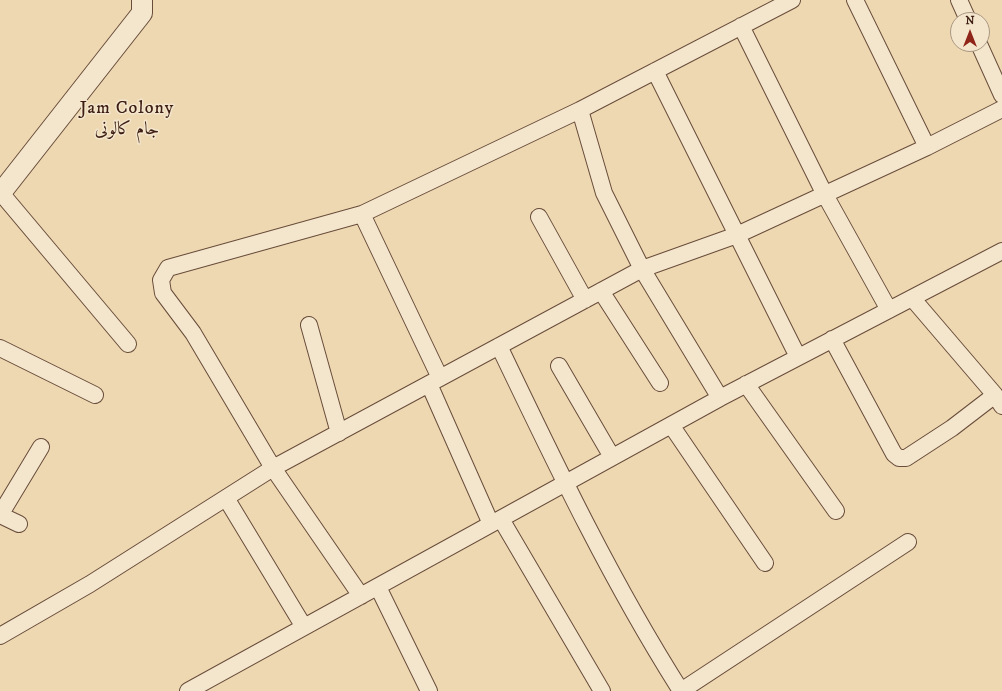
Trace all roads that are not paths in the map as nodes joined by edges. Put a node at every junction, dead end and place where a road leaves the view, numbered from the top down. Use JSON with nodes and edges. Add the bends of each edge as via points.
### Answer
{"nodes":[{"id":1,"x":142,"y":0,"type":"edge"},
{"id":2,"x":792,"y":0,"type":"edge"},
{"id":3,"x":855,"y":0,"type":"edge"},
{"id":4,"x":959,"y":0,"type":"edge"},
{"id":5,"x":964,"y":12,"type":"edge"},
{"id":6,"x":741,"y":26,"type":"junction"},
{"id":7,"x":983,"y":52,"type":"edge"},
{"id":8,"x":655,"y":71,"type":"junction"},
{"id":9,"x":1002,"y":96,"type":"edge"},
{"id":10,"x":1002,"y":109,"type":"edge"},
{"id":11,"x":580,"y":110,"type":"junction"},
{"id":12,"x":927,"y":147,"type":"junction"},
{"id":13,"x":824,"y":193,"type":"junction"},
{"id":14,"x":0,"y":194,"type":"edge"},
{"id":15,"x":362,"y":214,"type":"junction"},
{"id":16,"x":539,"y":217,"type":"dead end"},
{"id":17,"x":737,"y":235,"type":"junction"},
{"id":18,"x":1002,"y":251,"type":"edge"},
{"id":19,"x":642,"y":269,"type":"junction"},
{"id":20,"x":601,"y":291,"type":"junction"},
{"id":21,"x":912,"y":298,"type":"junction"},
{"id":22,"x":585,"y":300,"type":"junction"},
{"id":23,"x":889,"y":310,"type":"junction"},
{"id":24,"x":309,"y":325,"type":"dead end"},
{"id":25,"x":832,"y":339,"type":"junction"},
{"id":26,"x":128,"y":344,"type":"dead end"},
{"id":27,"x":499,"y":346,"type":"junction"},
{"id":28,"x":0,"y":348,"type":"edge"},
{"id":29,"x":798,"y":357,"type":"junction"},
{"id":30,"x":558,"y":366,"type":"dead end"},
{"id":31,"x":435,"y":381,"type":"junction"},
{"id":32,"x":660,"y":383,"type":"dead end"},
{"id":33,"x":746,"y":384,"type":"junction"},
{"id":34,"x":95,"y":395,"type":"dead end"},
{"id":35,"x":720,"y":398,"type":"junction"},
{"id":36,"x":998,"y":401,"type":"edge"},
{"id":37,"x":671,"y":425,"type":"junction"},
{"id":38,"x":338,"y":433,"type":"junction"},
{"id":39,"x":41,"y":446,"type":"dead end"},
{"id":40,"x":612,"y":457,"type":"junction"},
{"id":41,"x":273,"y":468,"type":"junction"},
{"id":42,"x":565,"y":483,"type":"junction"},
{"id":43,"x":226,"y":498,"type":"junction"},
{"id":44,"x":836,"y":511,"type":"dead end"},
{"id":45,"x":0,"y":515,"type":"edge"},
{"id":46,"x":496,"y":521,"type":"junction"},
{"id":47,"x":19,"y":524,"type":"dead end"},
{"id":48,"x":908,"y":542,"type":"dead end"},
{"id":49,"x":765,"y":564,"type":"dead end"},
{"id":50,"x":378,"y":587,"type":"junction"},
{"id":51,"x":361,"y":596,"type":"junction"},
{"id":52,"x":304,"y":627,"type":"junction"},
{"id":53,"x":0,"y":636,"type":"edge"},
{"id":54,"x":212,"y":685,"type":"edge"},
{"id":55,"x":188,"y":691,"type":"edge"},
{"id":56,"x":429,"y":691,"type":"edge"},
{"id":57,"x":602,"y":691,"type":"edge"},
{"id":58,"x":681,"y":691,"type":"edge"}],
"edges":[{"from":1,"to":14,"type":"street","via":[[142,13]]},
{"from":2,"to":6,"type":"street"},
{"from":3,"to":12,"type":"street"},
{"from":4,"to":5,"type":"street"},
{"from":6,"to":8,"type":"street"},
{"from":6,"to":13,"type":"street"},
{"from":7,"to":9,"type":"street"},
{"from":8,"to":11,"type":"street"},
{"from":8,"to":17,"type":"street"},
{"from":10,"to":12,"type":"street"},
{"from":11,"to":15,"type":"street"},
{"from":11,"to":19,"type":"street","via":[[604,193]]},
{"from":12,"to":13,"type":"street"},
{"from":13,"to":17,"type":"street"},
{"from":13,"to":23,"type":"street"},
{"from":14,"to":26,"type":"street"},
{"from":15,"to":31,"type":"street"},
{"from":15,"to":41,"type":"street","via":[[168,268],[161,280],[163,293],[193,333]]},
{"from":16,"to":22,"type":"street"},
{"from":17,"to":19,"type":"street"},
{"from":17,"to":29,"type":"street"},
{"from":18,"to":21,"type":"street"},
{"from":19,"to":20,"type":"street"},
{"from":19,"to":35,"type":"street"},
{"from":20,"to":22,"type":"street"},
{"from":20,"to":32,"type":"street"},
{"from":21,"to":23,"type":"street"},
{"from":21,"to":36,"type":"street"},
{"from":22,"to":27,"type":"street"},
{"from":23,"to":25,"type":"street"},
{"from":24,"to":38,"type":"street"},
{"from":25,"to":29,"type":"street"},
{"from":25,"to":36,"type":"street","via":[[894,454],[899,458],[906,458]]},
{"from":27,"to":31,"type":"street"},
{"from":27,"to":42,"type":"street"},
{"from":28,"to":34,"type":"street"},
{"from":29,"to":33,"type":"street"},
{"from":30,"to":40,"type":"street"},
{"from":31,"to":38,"type":"street"},
{"from":31,"to":46,"type":"street"},
{"from":33,"to":35,"type":"street"},
{"from":33,"to":44,"type":"street"},
{"from":35,"to":37,"type":"street"},
{"from":37,"to":40,"type":"street"},
{"from":37,"to":49,"type":"street"},
{"from":38,"to":41,"type":"street"},
{"from":39,"to":45,"type":"street"},
{"from":40,"to":42,"type":"street"},
{"from":41,"to":43,"type":"street"},
{"from":41,"to":51,"type":"street"},
{"from":42,"to":46,"type":"street"},
{"from":42,"to":58,"type":"street","via":[[657,653]]},
{"from":43,"to":52,"type":"street"},
{"from":43,"to":53,"type":"street","via":[[90,584]]},
{"from":45,"to":47,"type":"street"},
{"from":46,"to":50,"type":"street"},
{"from":46,"to":57,"type":"street"},
{"from":48,"to":58,"type":"street"},
{"from":50,"to":51,"type":"street"},
{"from":50,"to":56,"type":"street"},
{"from":51,"to":52,"type":"street"},
{"from":52,"to":54,"type":"street"},
{"from":54,"to":55,"type":"street"}]}
